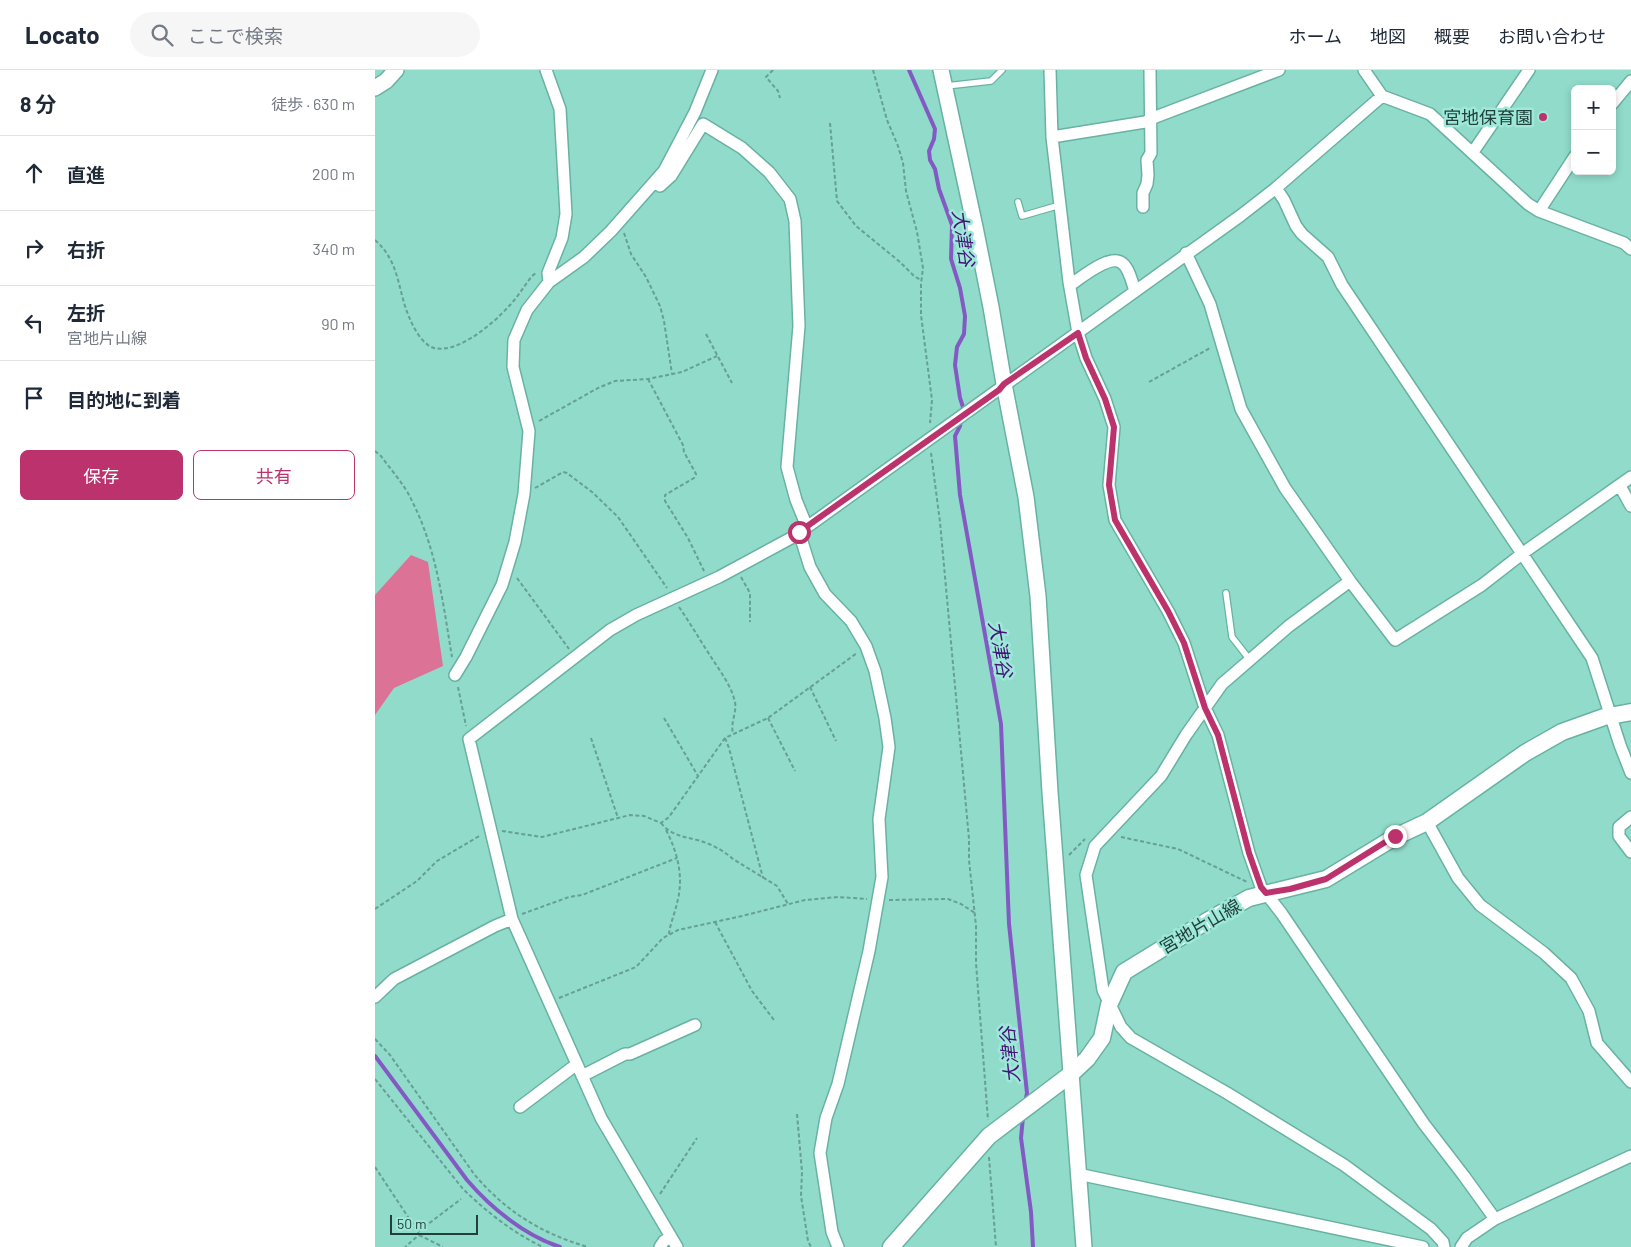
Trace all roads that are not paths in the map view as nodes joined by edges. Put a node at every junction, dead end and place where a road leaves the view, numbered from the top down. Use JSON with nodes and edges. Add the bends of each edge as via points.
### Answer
{"nodes":[{"id":1,"x":396,"y":70,"type":"edge"},
{"id":2,"x":546,"y":70,"type":"edge"},
{"id":3,"x":712,"y":70,"type":"edge"},
{"id":4,"x":941,"y":70,"type":"edge"},
{"id":5,"x":1002,"y":70,"type":"edge"},
{"id":6,"x":1050,"y":70,"type":"edge"},
{"id":7,"x":1150,"y":70,"type":"edge"},
{"id":8,"x":1279,"y":70,"type":"edge"},
{"id":9,"x":1364,"y":70,"type":"edge"},
{"id":10,"x":1529,"y":70,"type":"edge"},
{"id":11,"x":1631,"y":81,"type":"edge"},
{"id":12,"x":944,"y":86,"type":"junction"},
{"id":13,"x":375,"y":88,"type":"edge"},
{"id":14,"x":1382,"y":96,"type":"junction"},
{"id":15,"x":1616,"y":99,"type":"edge"},
{"id":16,"x":1151,"y":119,"type":"junction"},
{"id":17,"x":1052,"y":137,"type":"junction"},
{"id":18,"x":1473,"y":152,"type":"junction"},
{"id":19,"x":1571,"y":162,"type":"edge"},
{"id":20,"x":655,"y":181,"type":"junction"},
{"id":21,"x":1276,"y":188,"type":"junction"},
{"id":22,"x":1018,"y":202,"type":"dead end"},
{"id":23,"x":1061,"y":204,"type":"junction"},
{"id":24,"x":1143,"y":207,"type":"dead end"},
{"id":25,"x":1539,"y":211,"type":"junction"},
{"id":26,"x":1631,"y":249,"type":"edge"},
{"id":27,"x":1187,"y":253,"type":"junction"},
{"id":28,"x":549,"y":279,"type":"junction"},
{"id":29,"x":1070,"y":285,"type":"junction"},
{"id":30,"x":1135,"y":291,"type":"junction"},
{"id":31,"x":1078,"y":333,"type":"junction"},
{"id":32,"x":1001,"y":387,"type":"junction"},
{"id":33,"x":1631,"y":477,"type":"edge"},
{"id":34,"x":1620,"y":486,"type":"junction"},
{"id":35,"x":1631,"y":506,"type":"edge"},
{"id":36,"x":803,"y":529,"type":"junction"},
{"id":37,"x":1523,"y":553,"type":"junction"},
{"id":38,"x":1350,"y":582,"type":"junction"},
{"id":39,"x":1226,"y":593,"type":"dead end"},
{"id":40,"x":1250,"y":660,"type":"junction"},
{"id":41,"x":455,"y":674,"type":"road end"},
{"id":42,"x":1205,"y":708,"type":"junction"},
{"id":43,"x":1631,"y":712,"type":"edge"},
{"id":44,"x":1609,"y":715,"type":"junction"},
{"id":45,"x":1631,"y":773,"type":"edge"},
{"id":46,"x":1631,"y":817,"type":"edge"},
{"id":47,"x":1427,"y":822,"type":"junction"},
{"id":48,"x":1631,"y":852,"type":"edge"},
{"id":49,"x":1263,"y":890,"type":"junction"},
{"id":50,"x":512,"y":919,"type":"junction"},
{"id":51,"x":375,"y":997,"type":"edge"},
{"id":52,"x":1109,"y":1005,"type":"junction"},
{"id":53,"x":695,"y":1025,"type":"dead end"},
{"id":54,"x":577,"y":1064,"type":"junction"},
{"id":55,"x":1071,"y":1074,"type":"junction"},
{"id":56,"x":582,"y":1076,"type":"junction"},
{"id":57,"x":1630,"y":1077,"type":"edge"},
{"id":58,"x":520,"y":1107,"type":"dead end"},
{"id":59,"x":1631,"y":1156,"type":"edge"},
{"id":60,"x":1078,"y":1174,"type":"junction"},
{"id":61,"x":1495,"y":1219,"type":"junction"},
{"id":62,"x":674,"y":1242,"type":"edge"},
{"id":63,"x":660,"y":1247,"type":"edge"},
{"id":64,"x":838,"y":1247,"type":"edge"},
{"id":65,"x":891,"y":1247,"type":"edge"},
{"id":66,"x":1084,"y":1247,"type":"edge"},
{"id":67,"x":1423,"y":1247,"type":"edge"},
{"id":68,"x":1444,"y":1247,"type":"edge"},
{"id":69,"x":1461,"y":1247,"type":"edge"}],
"edges":[{"from":1,"to":13,"type":"street"},
{"from":2,"to":28,"type":"street","via":[[559,109],[566,214],[563,238],[548,273]]},
{"from":3,"to":20,"type":"street","via":[[695,112]]},
{"from":4,"to":12,"type":"street"},
{"from":5,"to":12,"type":"lane","via":[[991,81]]},
{"from":6,"to":17,"type":"street"},
{"from":7,"to":16,"type":"street"},
{"from":8,"to":16,"type":"street"},
{"from":9,"to":14,"type":"street"},
{"from":10,"to":18,"type":"street"},
{"from":11,"to":15,"type":"street"},
{"from":12,"to":32,"type":"street","via":[[984,272]]},
{"from":14,"to":18,"type":"street","via":[[1430,114]]},
{"from":14,"to":21,"type":"street"},
{"from":16,"to":17,"type":"street"},
{"from":16,"to":24,"type":"street","via":[[1151,153],[1147,160]]},
{"from":17,"to":23,"type":"street"},
{"from":18,"to":25,"type":"street"},
{"from":19,"to":25,"type":"street"},
{"from":20,"to":28,"type":"street","via":[[584,257]]},
{"from":20,"to":36,"type":"street","via":[[660,186],[671,176],[703,124],[743,148],[769,172],[790,199],[795,221],[799,326],[787,467]]},
{"from":21,"to":27,"type":"street"},
{"from":21,"to":37,"type":"street","via":[[1296,226],[1328,257],[1342,285]]},
{"from":22,"to":23,"type":"lane","via":[[1022,216]]},
{"from":23,"to":29,"type":"street"},
{"from":25,"to":26,"type":"street","via":[[1617,240]]},
{"from":27,"to":30,"type":"street"},
{"from":27,"to":38,"type":"street","via":[[1211,304],[1241,409],[1285,488]]},
{"from":28,"to":41,"type":"street","via":[[527,310],[514,340],[513,367],[529,431],[524,494],[515,542],[502,585]]},
{"from":29,"to":30,"type":"street","via":[[1109,260],[1123,264]]},
{"from":29,"to":31,"type":"street"},
{"from":30,"to":31,"type":"street"},
{"from":31,"to":32,"type":"street"},
{"from":31,"to":42,"type":"street","via":[[1114,427],[1109,485],[1115,520],[1184,643]]},
{"from":32,"to":36,"type":"street"},
{"from":32,"to":55,"type":"street","via":[[1027,496],[1038,596]]},
{"from":33,"to":34,"type":"street"},
{"from":34,"to":35,"type":"street"},
{"from":34,"to":37,"type":"street"},
{"from":36,"to":50,"type":"street","via":[[793,538],[610,630],[469,739]]},
{"from":36,"to":64,"type":"street","via":[[809,567],[825,594],[851,621],[867,646],[889,748],[879,818],[881,877],[869,951],[820,1153],[832,1232]]},
{"from":37,"to":38,"type":"street","via":[[1482,584],[1395,640]]},
{"from":37,"to":44,"type":"street","via":[[1592,658]]},
{"from":38,"to":40,"type":"street","via":[[1289,626]]},
{"from":39,"to":40,"type":"lane","via":[[1233,637]]},
{"from":40,"to":42,"type":"street","via":[[1222,684]]},
{"from":42,"to":49,"type":"street","via":[[1218,735],[1249,853]]},
{"from":42,"to":52,"type":"street","via":[[1161,776],[1095,846],[1086,875],[1103,990]]},
{"from":43,"to":44,"type":"main road","name":"宮地片山線"},
{"from":44,"to":45,"type":"street"},
{"from":44,"to":47,"type":"main road","name":"宮地片山線","via":[[1562,732],[1525,752]]},
{"from":46,"to":48,"type":"street","via":[[1619,827],[1619,836]]},
{"from":47,"to":49,"type":"main road","name":"宮地片山線","via":[[1395,836],[1326,879],[1290,889]]},
{"from":47,"to":57,"type":"street","via":[[1458,878],[1480,905],[1544,953],[1571,978],[1589,1012],[1597,1043]]},
{"from":49,"to":52,"type":"main road","name":"宮地片山線","via":[[1124,972]]},
{"from":49,"to":61,"type":"street","via":[[1424,1124]]},
{"from":50,"to":51,"type":"street","via":[[394,979]]},
{"from":50,"to":54,"type":"street"},
{"from":52,"to":55,"type":"main road","name":"宮地片山線","via":[[1102,1038]]},
{"from":52,"to":68,"type":"street","via":[[1131,1038],[1227,1092],[1344,1166],[1431,1229]]},
{"from":53,"to":56,"type":"street"},
{"from":54,"to":56,"type":"street"},
{"from":54,"to":58,"type":"street"},
{"from":55,"to":60,"type":"street"},
{"from":55,"to":65,"type":"main road","name":"宮地片山線","via":[[989,1136]]},
{"from":56,"to":62,"type":"street","via":[[601,1118]]},
{"from":59,"to":61,"type":"street"},
{"from":60,"to":66,"type":"street"},
{"from":60,"to":67,"type":"street"},
{"from":61,"to":69,"type":"street","via":[[1467,1238]]},
{"from":62,"to":63,"type":"street","via":[[664,1241]]}]}
